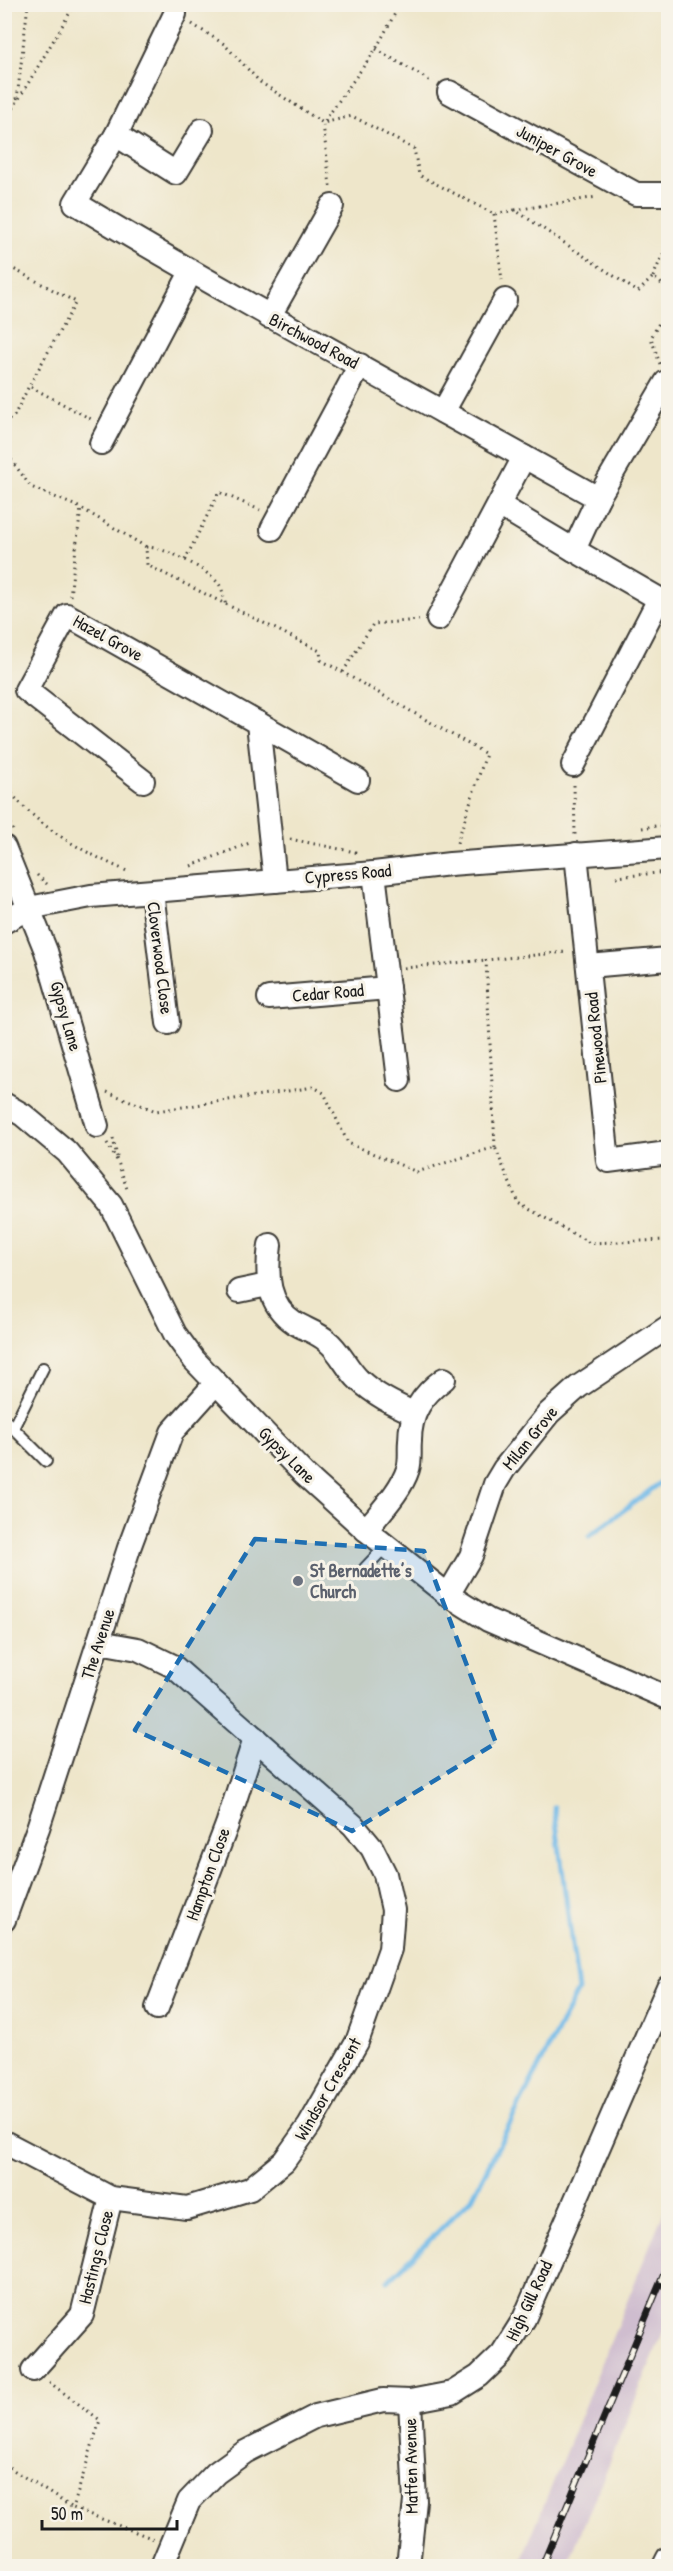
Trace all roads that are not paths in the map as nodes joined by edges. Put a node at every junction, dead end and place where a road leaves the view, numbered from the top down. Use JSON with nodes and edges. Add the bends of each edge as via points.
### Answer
{"nodes":[{"id":1,"x":175,"y":14,"type":"road end"},
{"id":2,"x":449,"y":92,"type":"road end"},
{"id":3,"x":202,"y":130,"type":"dead end"},
{"id":4,"x":116,"y":135,"type":"junction"},
{"id":5,"x":669,"y":195,"type":"edge"},
{"id":6,"x":332,"y":206,"type":"road end"},
{"id":7,"x":191,"y":272,"type":"junction"},
{"id":8,"x":505,"y":300,"type":"road end"},
{"id":9,"x":269,"y":317,"type":"junction"},
{"id":10,"x":360,"y":365,"type":"junction"},
{"id":11,"x":666,"y":382,"type":"road end"},
{"id":12,"x":443,"y":412,"type":"junction"},
{"id":13,"x":105,"y":435,"type":"road end"},
{"id":14,"x":524,"y":457,"type":"junction"},
{"id":15,"x":598,"y":498,"type":"junction"},
{"id":16,"x":499,"y":505,"type":"junction"},
{"id":17,"x":275,"y":523,"type":"road end"},
{"id":18,"x":574,"y":550,"type":"junction"},
{"id":19,"x":664,"y":602,"type":"edge"},
{"id":20,"x":438,"y":619,"type":"road end"},
{"id":21,"x":258,"y":723,"type":"junction"},
{"id":22,"x":573,"y":765,"type":"road end"},
{"id":23,"x":358,"y":780,"type":"dead end"},
{"id":24,"x":143,"y":781,"type":"dead end"},
{"id":25,"x":4,"y":847,"type":"edge"},
{"id":26,"x":669,"y":848,"type":"edge"},
{"id":27,"x":576,"y":854,"type":"junction"},
{"id":28,"x":372,"y":862,"type":"junction"},
{"id":29,"x":275,"y":881,"type":"junction"},
{"id":30,"x":152,"y":892,"type":"junction"},
{"id":31,"x":29,"y":908,"type":"junction"},
{"id":32,"x":4,"y":922,"type":"edge"},
{"id":33,"x":588,"y":958,"type":"junction"},
{"id":34,"x":669,"y":959,"type":"edge"},
{"id":35,"x":387,"y":979,"type":"junction"},
{"id":36,"x":269,"y":998,"type":"dead end"},
{"id":37,"x":168,"y":1023,"type":"dead end"},
{"id":38,"x":399,"y":1080,"type":"dead end"},
{"id":39,"x":4,"y":1104,"type":"edge"},
{"id":40,"x":97,"y":1126,"type":"road end"},
{"id":41,"x":669,"y":1153,"type":"edge"},
{"id":42,"x":270,"y":1245,"type":"dead end"},
{"id":43,"x":268,"y":1285,"type":"junction"},
{"id":44,"x":239,"y":1291,"type":"dead end"},
{"id":45,"x":669,"y":1327,"type":"edge"},
{"id":46,"x":43,"y":1368,"type":"dead end"},
{"id":47,"x":444,"y":1379,"type":"dead end"},
{"id":48,"x":216,"y":1383,"type":"junction"},
{"id":49,"x":414,"y":1413,"type":"junction"},
{"id":50,"x":4,"y":1419,"type":"edge"},
{"id":51,"x":13,"y":1428,"type":"junction"},
{"id":52,"x":46,"y":1461,"type":"dead end"},
{"id":53,"x":366,"y":1530,"type":"junction"},
{"id":54,"x":385,"y":1547,"type":"junction"},
{"id":55,"x":365,"y":1568,"type":"dead end"},
{"id":56,"x":448,"y":1595,"type":"junction"},
{"id":57,"x":99,"y":1641,"type":"junction"},
{"id":58,"x":669,"y":1698,"type":"edge"},
{"id":59,"x":255,"y":1738,"type":"junction"},
{"id":60,"x":4,"y":1920,"type":"edge"},
{"id":61,"x":669,"y":1987,"type":"edge"},
{"id":62,"x":157,"y":2008,"type":"dead end"},
{"id":63,"x":4,"y":2142,"type":"edge"},
{"id":64,"x":111,"y":2198,"type":"junction"},
{"id":65,"x":33,"y":2370,"type":"road end"},
{"id":66,"x":410,"y":2401,"type":"junction"},
{"id":67,"x":669,"y":2558,"type":"edge"},
{"id":68,"x":162,"y":2566,"type":"edge"},
{"id":69,"x":408,"y":2566,"type":"edge"},
{"id":70,"x":664,"y":2566,"type":"edge"}],
"edges":[{"from":1,"to":4,"type":"street","name":"Birchwood Road"},
{"from":2,"to":5,"type":"street","name":"Juniper Grove","via":[[632,192]]},
{"from":3,"to":4,"type":"street","via":[[176,173]]},
{"from":4,"to":7,"type":"street","name":"Birchwood Road","via":[[75,203]]},
{"from":6,"to":9,"type":"street"},
{"from":7,"to":9,"type":"street","name":"Birchwood Road"},
{"from":7,"to":13,"type":"street"},
{"from":8,"to":12,"type":"street"},
{"from":9,"to":10,"type":"street","name":"Birchwood Road"},
{"from":10,"to":12,"type":"street","name":"Birchwood Road"},
{"from":10,"to":17,"type":"street"},
{"from":11,"to":15,"type":"street"},
{"from":12,"to":14,"type":"street","name":"Birchwood Road"},
{"from":14,"to":15,"type":"street","name":"Birchwood Road"},
{"from":14,"to":16,"type":"street"},
{"from":15,"to":18,"type":"street"},
{"from":16,"to":18,"type":"street"},
{"from":16,"to":20,"type":"street"},
{"from":18,"to":19,"type":"street"},
{"from":19,"to":22,"type":"street"},
{"from":21,"to":23,"type":"street","name":"Hazel Grove"},
{"from":21,"to":24,"type":"street","name":"Hazel Grove","via":[[67,615],[26,690]]},
{"from":21,"to":29,"type":"street"},
{"from":25,"to":31,"type":"street","name":"Gypsy Lane"},
{"from":26,"to":27,"type":"street","name":"Cypress Road"},
{"from":27,"to":28,"type":"street","name":"Cypress Road"},
{"from":27,"to":33,"type":"street","name":"Pinewood Road"},
{"from":28,"to":29,"type":"street","name":"Cypress Road"},
{"from":28,"to":35,"type":"street","name":"Cedar Road"},
{"from":29,"to":30,"type":"street","name":"Cypress Road"},
{"from":30,"to":31,"type":"street","name":"Cypress Road","via":[[91,896]]},
{"from":30,"to":37,"type":"street","name":"Cloverwood Close"},
{"from":31,"to":32,"type":"street"},
{"from":31,"to":40,"type":"street","name":"Gypsy Lane","via":[[46,951]]},
{"from":33,"to":34,"type":"street"},
{"from":33,"to":41,"type":"street","name":"Pinewood Road","via":[[608,1161]]},
{"from":35,"to":36,"type":"street","name":"Cedar Road"},
{"from":35,"to":38,"type":"street","name":"Cedar Road"},
{"from":39,"to":48,"type":"street","name":"Gypsy Lane","via":[[67,1152],[111,1205],[176,1334]]},
{"from":42,"to":43,"type":"street"},
{"from":43,"to":44,"type":"street"},
{"from":43,"to":49,"type":"street","via":[[274,1301],[292,1321],[327,1341],[358,1380],[382,1398]]},
{"from":45,"to":56,"type":"street","name":"Milan Grove","via":[[578,1387],[549,1413],[495,1484],[471,1556]]},
{"from":46,"to":51,"type":"lane"},
{"from":47,"to":49,"type":"street","via":[[431,1389]]},
{"from":48,"to":53,"type":"street","name":"Gypsy Lane","via":[[304,1474]]},
{"from":48,"to":57,"type":"street","name":"The Avenue","via":[[172,1432]]},
{"from":49,"to":53,"type":"street","via":[[409,1467],[402,1483]]},
{"from":50,"to":51,"type":"lane"},
{"from":51,"to":52,"type":"lane"},
{"from":53,"to":54,"type":"street","name":"Gypsy Lane"},
{"from":54,"to":55,"type":"lane"},
{"from":54,"to":56,"type":"street","name":"Gypsy Lane"},
{"from":56,"to":58,"type":"street","name":"Gypsy Lane","via":[[488,1620]]},
{"from":57,"to":59,"type":"street","name":"Windsor Crescent","via":[[138,1649],[173,1666]]},
{"from":57,"to":60,"type":"street","name":"The Avenue"},
{"from":59,"to":62,"type":"street","name":"Hampton Close","via":[[227,1825]]},
{"from":59,"to":64,"type":"street","name":"Windsor Crescent","via":[[353,1825],[372,1848],[385,1874],[393,1910],[390,1949],[357,2042],[309,2126],[284,2161],[250,2189],[187,2208]]},
{"from":61,"to":66,"type":"street","name":"High Gill Road","via":[[524,2319],[502,2354],[479,2376],[452,2393]]},
{"from":63,"to":64,"type":"street","name":"Windsor Crescent"},
{"from":64,"to":65,"type":"street","name":"Hastings Close","via":[[82,2315]]},
{"from":66,"to":68,"type":"street","name":"High Gill Road","via":[[383,2400],[316,2416],[245,2452],[216,2473],[189,2502]]},
{"from":66,"to":69,"type":"street","name":"Matfen Avenue","via":[[415,2502]]},
{"from":67,"to":70,"type":"street"}]}
